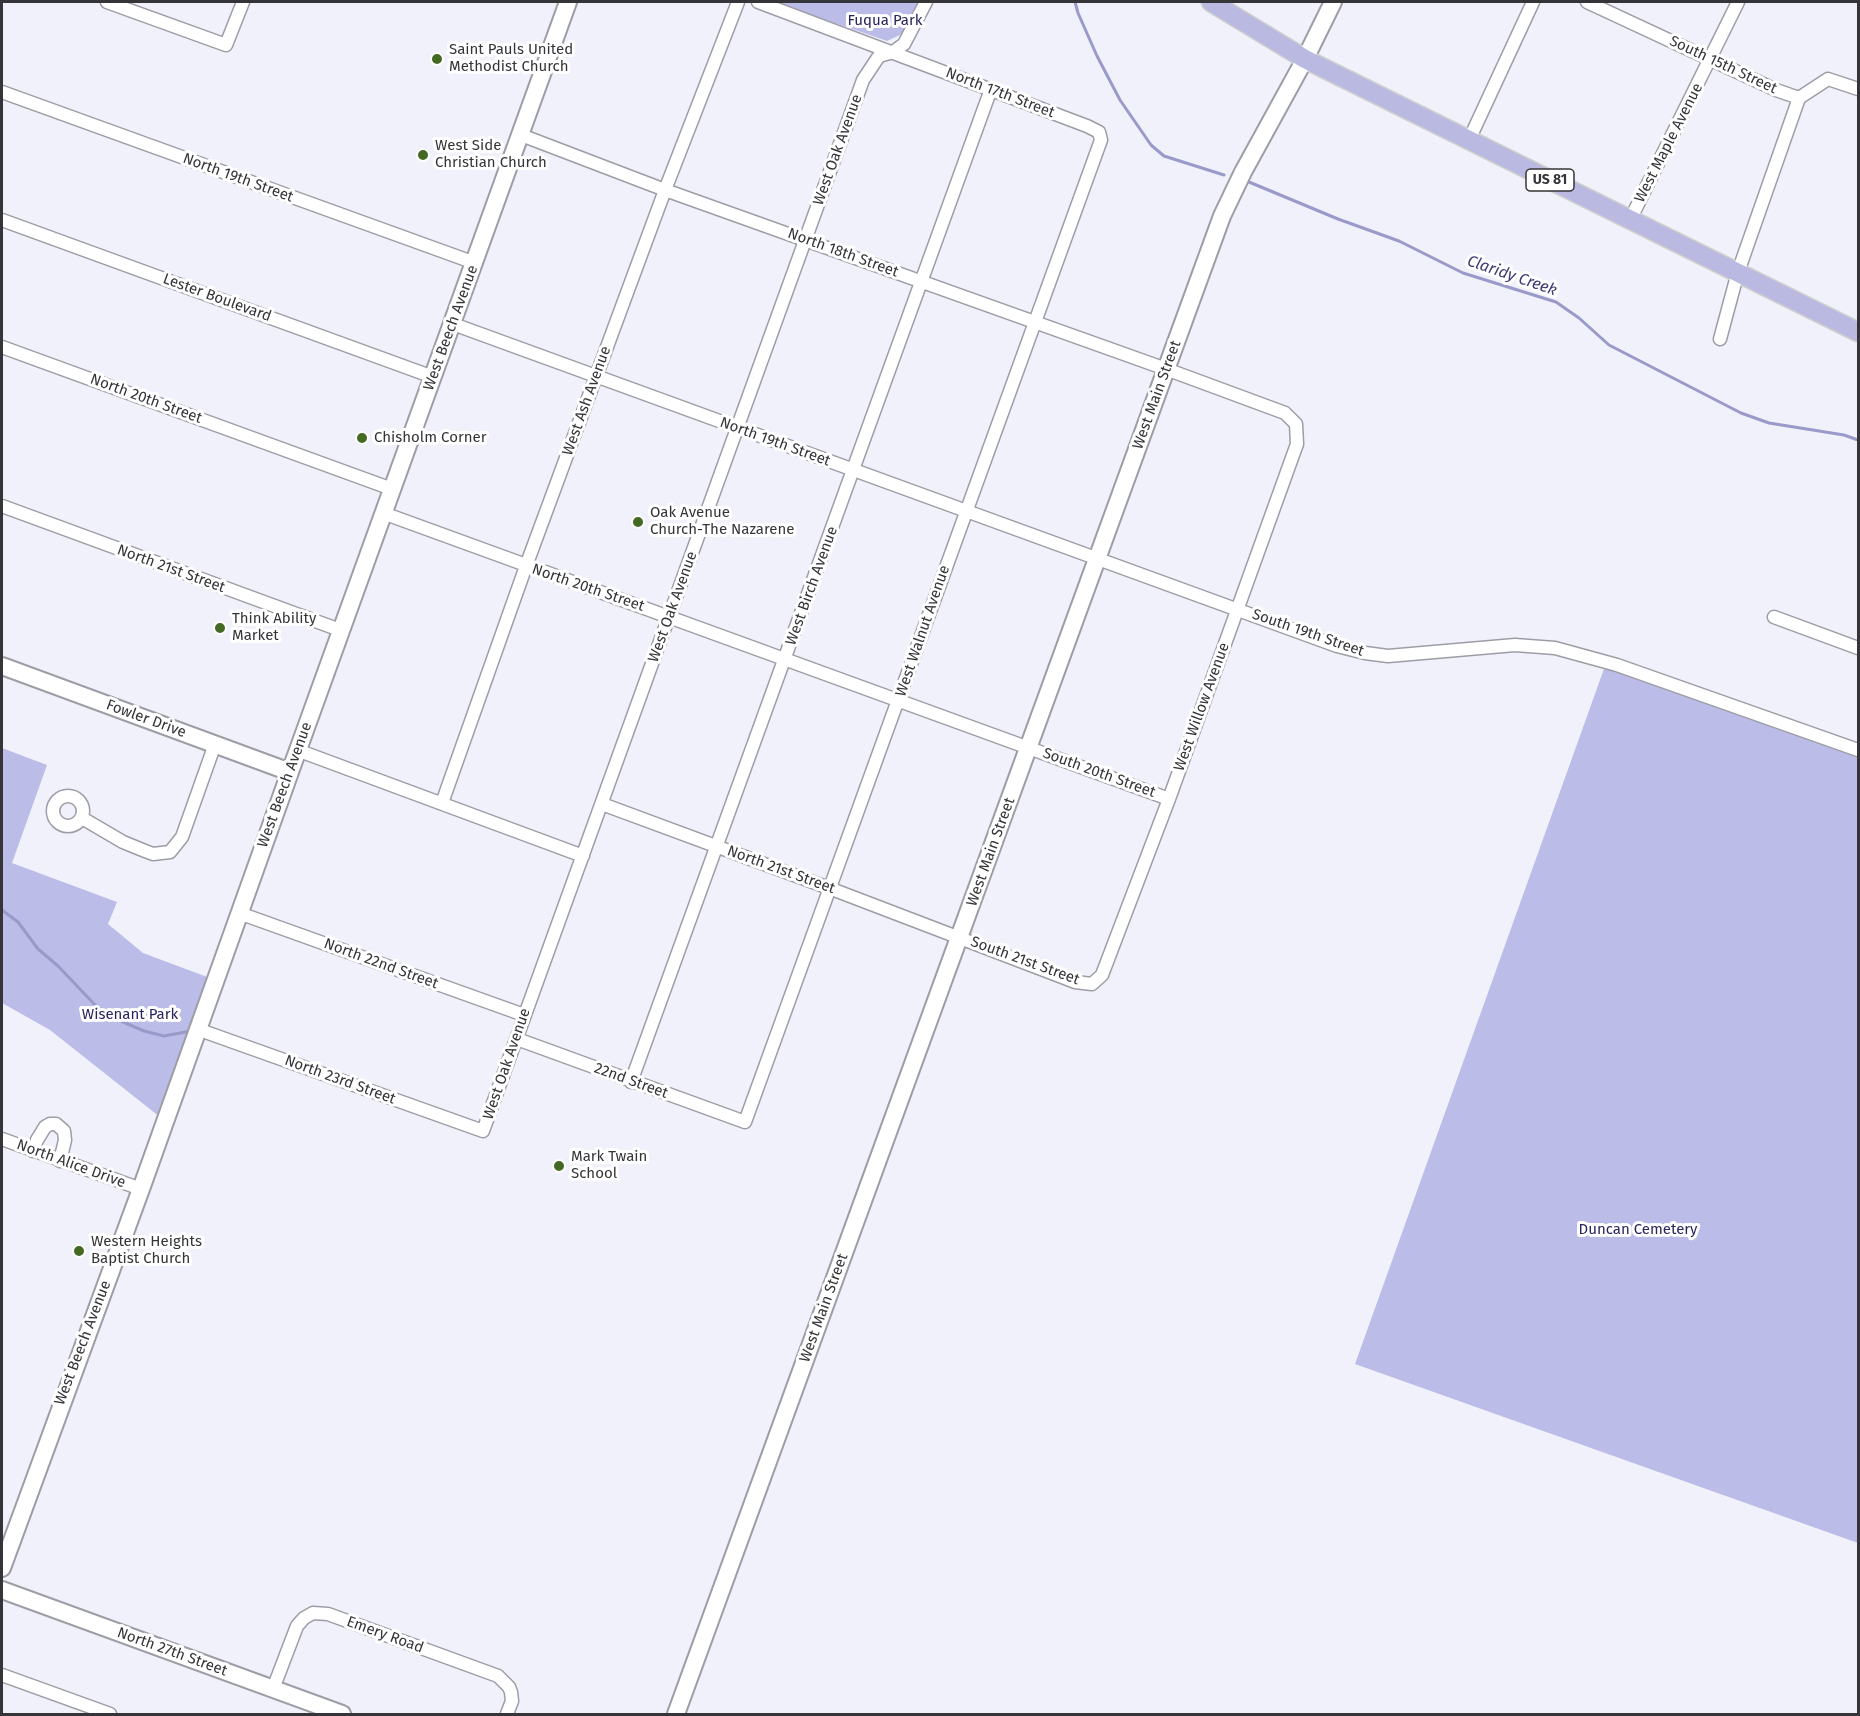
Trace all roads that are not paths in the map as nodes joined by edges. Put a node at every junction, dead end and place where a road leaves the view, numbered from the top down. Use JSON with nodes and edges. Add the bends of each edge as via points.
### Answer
{"nodes":[{"id":1,"x":107,"y":2,"type":"edge"},
{"id":2,"x":243,"y":2,"type":"edge"},
{"id":3,"x":568,"y":2,"type":"edge"},
{"id":4,"x":738,"y":2,"type":"edge"},
{"id":5,"x":758,"y":2,"type":"edge"},
{"id":6,"x":926,"y":2,"type":"edge"},
{"id":7,"x":1211,"y":2,"type":"edge"},
{"id":8,"x":1333,"y":2,"type":"edge"},
{"id":9,"x":1533,"y":2,"type":"edge"},
{"id":10,"x":1587,"y":2,"type":"edge"},
{"id":11,"x":1738,"y":2,"type":"edge"},
{"id":12,"x":893,"y":52,"type":"junction"},
{"id":13,"x":1305,"y":59,"type":"junction"},
{"id":14,"x":1711,"y":59,"type":"junction"},
{"id":15,"x":991,"y":89,"type":"junction"},
{"id":16,"x":1858,"y":89,"type":"edge"},
{"id":17,"x":2,"y":92,"type":"edge"},
{"id":18,"x":1799,"y":98,"type":"junction"},
{"id":19,"x":521,"y":135,"type":"junction"},
{"id":20,"x":1101,"y":140,"type":"joint"},
{"id":21,"x":1469,"y":140,"type":"junction"},
{"id":22,"x":664,"y":190,"type":"junction"},
{"id":23,"x":2,"y":220,"type":"edge"},
{"id":24,"x":1630,"y":220,"type":"junction"},
{"id":25,"x":806,"y":239,"type":"junction"},
{"id":26,"x":475,"y":263,"type":"junction"},
{"id":27,"x":1738,"y":272,"type":"junction"},
{"id":28,"x":921,"y":281,"type":"junction"},
{"id":29,"x":1034,"y":322,"type":"junction"},
{"id":30,"x":453,"y":324,"type":"junction"},
{"id":31,"x":1858,"y":332,"type":"edge"},
{"id":32,"x":1720,"y":339,"type":"dead end"},
{"id":33,"x":2,"y":347,"type":"edge"},
{"id":34,"x":1166,"y":369,"type":"junction"},
{"id":35,"x":434,"y":377,"type":"junction"},
{"id":36,"x":596,"y":377,"type":"junction"},
{"id":37,"x":1296,"y":424,"type":"joint"},
{"id":38,"x":737,"y":429,"type":"junction"},
{"id":39,"x":854,"y":470,"type":"junction"},
{"id":40,"x":393,"y":489,"type":"junction"},
{"id":41,"x":2,"y":506,"type":"edge"},
{"id":42,"x":965,"y":511,"type":"junction"},
{"id":43,"x":383,"y":513,"type":"junction"},
{"id":44,"x":1098,"y":558,"type":"junction"},
{"id":45,"x":526,"y":566,"type":"junction"},
{"id":46,"x":1238,"y":609,"type":"junction"},
{"id":47,"x":669,"y":616,"type":"junction"},
{"id":48,"x":1774,"y":617,"type":"dead end"},
{"id":49,"x":340,"y":630,"type":"junction"},
{"id":50,"x":1858,"y":648,"type":"edge"},
{"id":51,"x":785,"y":658,"type":"junction"},
{"id":52,"x":2,"y":666,"type":"edge"},
{"id":53,"x":898,"y":700,"type":"junction"},
{"id":54,"x":215,"y":744,"type":"junction"},
{"id":55,"x":1029,"y":747,"type":"junction"},
{"id":56,"x":297,"y":750,"type":"junction"},
{"id":57,"x":1858,"y":750,"type":"edge"},
{"id":58,"x":290,"y":772,"type":"junction"},
{"id":59,"x":1169,"y":799,"type":"junction"},
{"id":60,"x":442,"y":803,"type":"junction"},
{"id":61,"x":602,"y":804,"type":"junction"},
{"id":62,"x":82,"y":818,"type":"dead end"},
{"id":63,"x":717,"y":847,"type":"junction"},
{"id":64,"x":583,"y":856,"type":"junction"},
{"id":65,"x":829,"y":888,"type":"junction"},
{"id":66,"x":239,"y":913,"type":"junction"},
{"id":67,"x":959,"y":937,"type":"junction"},
{"id":68,"x":1092,"y":984,"type":"joint"},
{"id":69,"x":524,"y":1015,"type":"junction"},
{"id":70,"x":197,"y":1029,"type":"junction"},
{"id":71,"x":517,"y":1040,"type":"junction"},
{"id":72,"x":631,"y":1082,"type":"junction"},
{"id":73,"x":745,"y":1122,"type":"joint"},
{"id":74,"x":483,"y":1131,"type":"joint"},
{"id":75,"x":2,"y":1139,"type":"edge"},
{"id":76,"x":33,"y":1151,"type":"junction"},
{"id":77,"x":60,"y":1161,"type":"junction"},
{"id":78,"x":141,"y":1189,"type":"junction"},
{"id":79,"x":2,"y":1568,"type":"edge"},
{"id":80,"x":2,"y":1590,"type":"edge"},
{"id":81,"x":2,"y":1675,"type":"edge"},
{"id":82,"x":273,"y":1689,"type":"junction"},
{"id":83,"x":110,"y":1714,"type":"edge"},
{"id":84,"x":342,"y":1714,"type":"edge"},
{"id":85,"x":507,"y":1714,"type":"edge"},
{"id":86,"x":676,"y":1714,"type":"edge"}],
"edges":[{"from":1,"to":2,"type":"street","via":[[226,45]]},
{"from":3,"to":19,"type":"street","name":"West Beech Avenue"},
{"from":4,"to":22,"type":"street","name":"West Ash Avenue"},
{"from":5,"to":12,"type":"street","name":"North 17th Street"},
{"from":6,"to":12,"type":"street","name":"West Oak Avenue","via":[[904,44]]},
{"from":7,"to":13,"type":"main road","number":"US 81"},
{"from":8,"to":13,"type":"street","name":"West Main Street"},
{"from":9,"to":21,"type":"street"},
{"from":10,"to":14,"type":"street","name":"South 15th Street"},
{"from":11,"to":14,"type":"street","name":"West Maple Avenue"},
{"from":12,"to":15,"type":"street","name":"North 17th Street"},
{"from":12,"to":25,"type":"street","name":"West Oak Avenue","via":[[879,56],[863,80]]},
{"from":13,"to":21,"type":"main road","number":"US 81"},
{"from":13,"to":34,"type":"street","name":"West Main Street","via":[[1222,216]]},
{"from":14,"to":18,"type":"street","name":"South 15th Street"},
{"from":14,"to":24,"type":"street","name":"West Maple Avenue"},
{"from":15,"to":20,"type":"street","name":"North 17th Street","via":[[1087,126],[1099,132]]},
{"from":15,"to":28,"type":"street","name":"West Birch Avenue"},
{"from":16,"to":18,"type":"street","via":[[1828,79]]},
{"from":17,"to":26,"type":"street","name":"North 19th Street"},
{"from":18,"to":27,"type":"street"},
{"from":19,"to":22,"type":"street","name":"North 18th Street"},
{"from":19,"to":26,"type":"street","name":"West Beech Avenue"},
{"from":20,"to":29,"type":"street","name":"West Walnut Avenue"},
{"from":21,"to":24,"type":"main road","number":"US 81"},
{"from":22,"to":25,"type":"street","name":"North 18th Street"},
{"from":22,"to":36,"type":"street","name":"West Ash Avenue"},
{"from":23,"to":35,"type":"street","name":"Lester Boulevard"},
{"from":24,"to":27,"type":"main road","number":"US 81"},
{"from":25,"to":28,"type":"street","name":"North 18th Street"},
{"from":25,"to":38,"type":"street","name":"West Oak Avenue"},
{"from":26,"to":30,"type":"street","name":"West Beech Avenue"},
{"from":27,"to":31,"type":"main road","number":"US 81"},
{"from":27,"to":32,"type":"street"},
{"from":28,"to":29,"type":"street","name":"North 18th Street"},
{"from":28,"to":39,"type":"street","name":"West Birch Avenue"},
{"from":29,"to":34,"type":"street","name":"North 18th Street"},
{"from":29,"to":42,"type":"street","name":"West Walnut Avenue"},
{"from":30,"to":35,"type":"street","name":"West Beech Avenue"},
{"from":30,"to":36,"type":"street","name":"North 19th Street"},
{"from":33,"to":40,"type":"street","name":"North 20th Street"},
{"from":34,"to":37,"type":"street","name":"North 18th Street","via":[[1285,413]]},
{"from":34,"to":44,"type":"street","name":"West Main Street"},
{"from":35,"to":40,"type":"street","name":"West Beech Avenue"},
{"from":36,"to":38,"type":"street","name":"North 19th Street"},
{"from":36,"to":45,"type":"street","name":"West Ash Avenue"},
{"from":37,"to":46,"type":"street","name":"West Willow Avenue","via":[[1297,444]]},
{"from":38,"to":39,"type":"street","name":"North 19th Street"},
{"from":38,"to":47,"type":"street","name":"West Oak Avenue"},
{"from":39,"to":42,"type":"street","name":"North 19th Street"},
{"from":39,"to":51,"type":"street","name":"West Birch Avenue"},
{"from":40,"to":43,"type":"street","name":"West Beech Avenue"},
{"from":41,"to":49,"type":"street","name":"North 21st Street"},
{"from":42,"to":44,"type":"street","name":"North 19th Street"},
{"from":42,"to":53,"type":"street","name":"West Walnut Avenue"},
{"from":43,"to":45,"type":"street","name":"North 20th Street"},
{"from":43,"to":49,"type":"street","name":"West Beech Avenue"},
{"from":44,"to":46,"type":"street","name":"South 19th Street"},
{"from":44,"to":55,"type":"street","name":"West Main Street"},
{"from":45,"to":47,"type":"street","name":"North 20th Street"},
{"from":45,"to":60,"type":"street","name":"West Ash Avenue"},
{"from":46,"to":57,"type":"street","name":"South 19th Street","via":[[1337,646],[1388,656],[1515,645],[1555,648]]},
{"from":46,"to":59,"type":"street","name":"West Willow Avenue"},
{"from":47,"to":51,"type":"street","name":"North 20th Street"},
{"from":47,"to":61,"type":"street","name":"West Oak Avenue"},
{"from":48,"to":50,"type":"street"},
{"from":49,"to":56,"type":"street","name":"West Beech Avenue"},
{"from":51,"to":53,"type":"street","name":"North 20th Street"},
{"from":51,"to":63,"type":"street","name":"West Birch Avenue"},
{"from":52,"to":54,"type":"street","name":"Fowler Drive"},
{"from":53,"to":55,"type":"street","name":"North 20th Street"},
{"from":53,"to":65,"type":"street","name":"West Walnut Avenue"},
{"from":54,"to":58,"type":"street","name":"Fowler Drive"},
{"from":54,"to":62,"type":"street","via":[[182,837],[170,852],[145,851]]},
{"from":55,"to":59,"type":"street","name":"South 20th Street"},
{"from":55,"to":67,"type":"street","name":"West Main Street"},
{"from":56,"to":58,"type":"street","name":"West Beech Avenue"},
{"from":56,"to":60,"type":"street"},
{"from":58,"to":66,"type":"street","name":"West Beech Avenue"},
{"from":59,"to":68,"type":"street","name":"West Willow Avenue","via":[[1102,975]]},
{"from":60,"to":64,"type":"street"},
{"from":61,"to":63,"type":"street","name":"North 21st Street"},
{"from":61,"to":64,"type":"street","name":"West Oak Avenue"},
{"from":63,"to":65,"type":"street","name":"North 21st Street"},
{"from":63,"to":72,"type":"street","name":"West Birch Avenue"},
{"from":64,"to":69,"type":"street","name":"West Oak Avenue"},
{"from":65,"to":67,"type":"street","name":"North 21st Street"},
{"from":65,"to":73,"type":"street","name":"West Walnut Avenue"},
{"from":66,"to":69,"type":"street","name":"North 22nd Street"},
{"from":66,"to":70,"type":"street","name":"West Beech Avenue"},
{"from":67,"to":68,"type":"street","name":"South 21st Street","via":[[1075,982]]},
{"from":67,"to":86,"type":"street","name":"West Main Street"},
{"from":69,"to":71,"type":"street","name":"West Oak Avenue"},
{"from":70,"to":74,"type":"street","name":"North 23rd Street"},
{"from":70,"to":78,"type":"street","name":"West Beech Avenue"},
{"from":71,"to":72,"type":"street","name":"22nd Street"},
{"from":71,"to":74,"type":"street","name":"West Oak Avenue"},
{"from":72,"to":73,"type":"street","name":"22nd Street"},
{"from":75,"to":76,"type":"street","name":"North Alice Drive"},
{"from":76,"to":77,"type":"street","name":"North Alice Drive"},
{"from":76,"to":77,"type":"street","via":[[45,1127],[56,1124],[64,1131],[65,1140]]},
{"from":77,"to":78,"type":"street","name":"North Alice Drive"},
{"from":78,"to":79,"type":"street","name":"West Beech Avenue"},
{"from":80,"to":82,"type":"street","name":"North 27th Street"},
{"from":81,"to":83,"type":"street"},
{"from":82,"to":84,"type":"street","name":"North 27th Street"},
{"from":82,"to":85,"type":"street","name":"Emery Road","via":[[297,1626],[313,1612],[328,1614],[498,1676],[512,1692]]}]}
